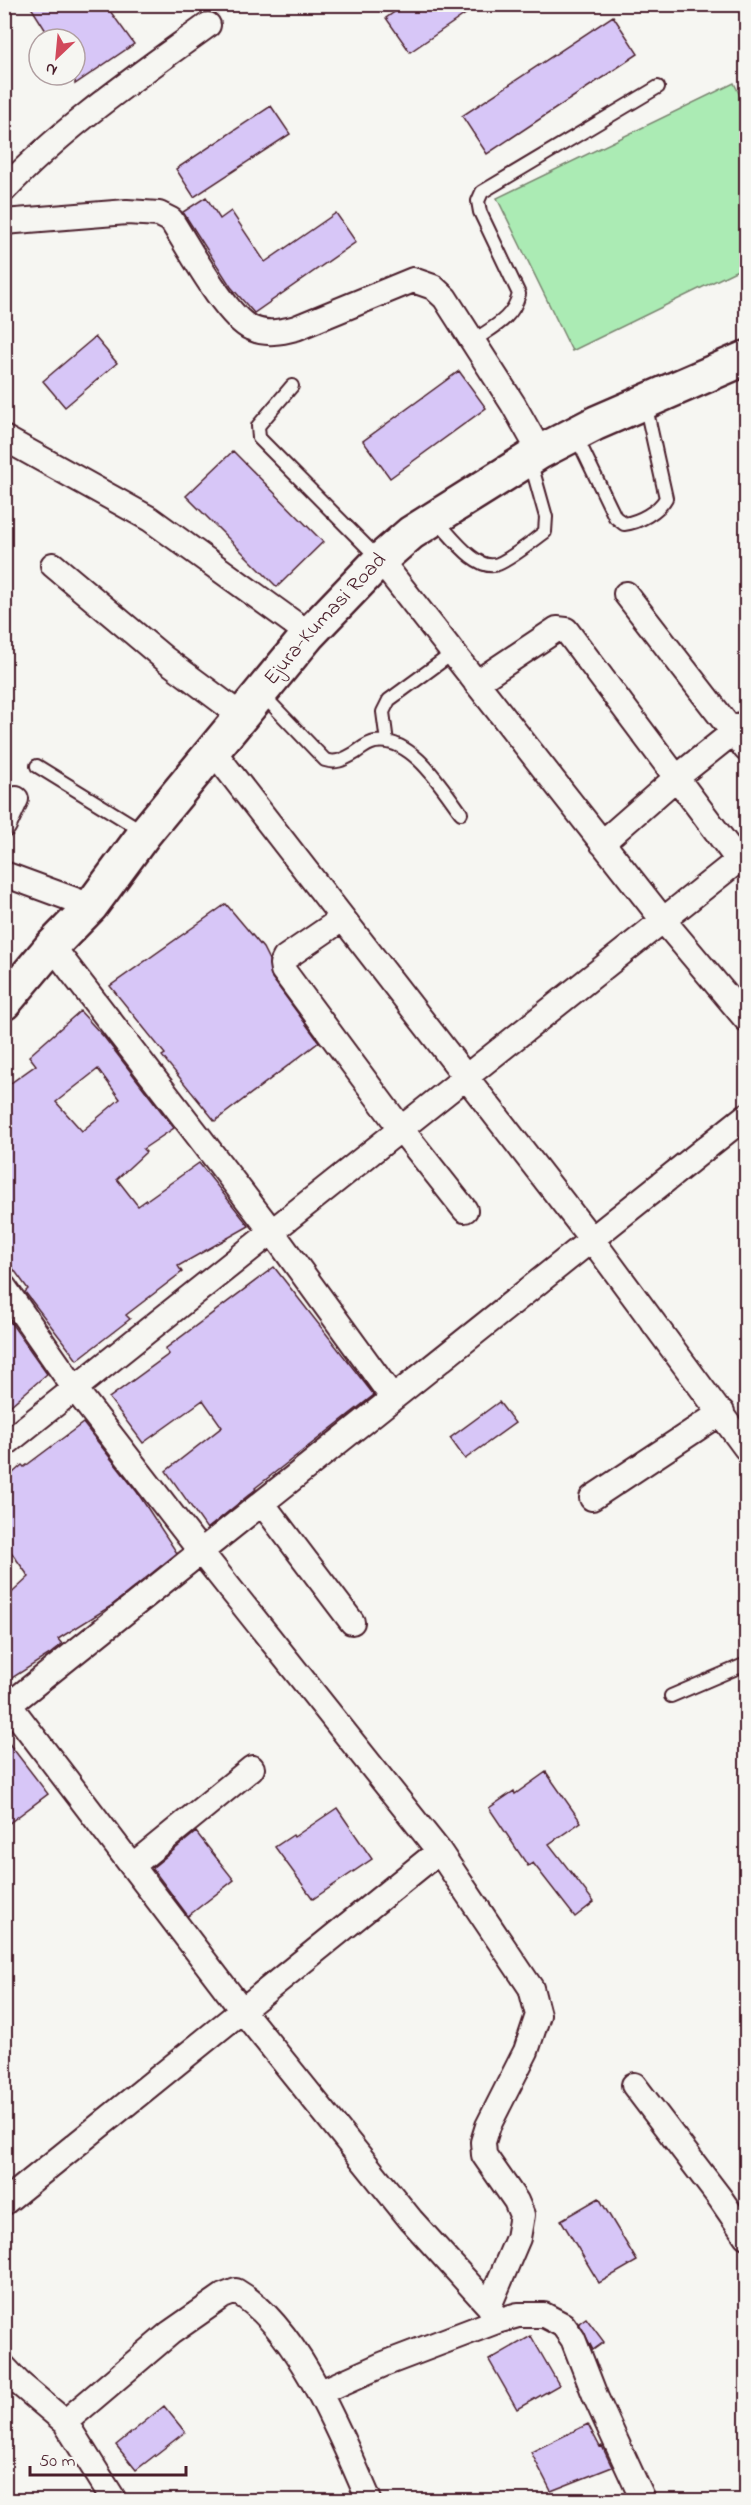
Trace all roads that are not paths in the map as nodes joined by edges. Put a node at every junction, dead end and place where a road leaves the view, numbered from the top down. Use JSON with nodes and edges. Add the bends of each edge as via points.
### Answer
{"nodes":[{"id":1,"x":208,"y":25,"type":"dead end"},
{"id":2,"x":658,"y":87,"type":"dead end"},
{"id":3,"x":4,"y":190,"type":"edge"},
{"id":4,"x":4,"y":222,"type":"edge"},
{"id":5,"x":473,"y":341,"type":"junction"},
{"id":6,"x":747,"y":358,"type":"edge"},
{"id":7,"x":292,"y":386,"type":"dead end"},
{"id":8,"x":644,"y":401,"type":"junction"},
{"id":9,"x":575,"y":434,"type":"junction"},
{"id":10,"x":4,"y":438,"type":"edge"},
{"id":11,"x":535,"y":456,"type":"junction"},
{"id":12,"x":434,"y":518,"type":"junction"},
{"id":13,"x":380,"y":560,"type":"junction"},
{"id":14,"x":53,"y":565,"type":"dead end"},
{"id":15,"x":626,"y":594,"type":"dead end"},
{"id":16,"x":309,"y":634,"type":"junction"},
{"id":17,"x":453,"y":653,"type":"junction"},
{"id":18,"x":476,"y":683,"type":"junction"},
{"id":19,"x":252,"y":705,"type":"junction"},
{"id":20,"x":742,"y":734,"type":"edge"},
{"id":21,"x":387,"y":742,"type":"junction"},
{"id":22,"x":214,"y":752,"type":"junction"},
{"id":23,"x":37,"y":766,"type":"dead end"},
{"id":24,"x":676,"y":778,"type":"junction"},
{"id":25,"x":16,"y":799,"type":"dead end"},
{"id":26,"x":461,"y":813,"type":"dead end"},
{"id":27,"x":4,"y":825,"type":"edge"},
{"id":28,"x":145,"y":833,"type":"junction"},
{"id":29,"x":602,"y":843,"type":"junction"},
{"id":30,"x":742,"y":857,"type":"edge"},
{"id":31,"x":4,"y":874,"type":"edge"},
{"id":32,"x":91,"y":906,"type":"junction"},
{"id":33,"x":342,"y":919,"type":"junction"},
{"id":34,"x":663,"y":920,"type":"junction"},
{"id":35,"x":52,"y":946,"type":"junction"},
{"id":36,"x":4,"y":1003,"type":"edge"},
{"id":37,"x":747,"y":1018,"type":"edge"},
{"id":38,"x":466,"y":1079,"type":"junction"},
{"id":39,"x":747,"y":1116,"type":"edge"},
{"id":40,"x":401,"y":1129,"type":"junction"},
{"id":41,"x":465,"y":1210,"type":"dead end"},
{"id":42,"x":273,"y":1233,"type":"junction"},
{"id":43,"x":593,"y":1241,"type":"junction"},
{"id":44,"x":4,"y":1287,"type":"edge"},
{"id":45,"x":75,"y":1389,"type":"junction"},
{"id":46,"x":393,"y":1398,"type":"junction"},
{"id":47,"x":722,"y":1412,"type":"junction"},
{"id":48,"x":4,"y":1445,"type":"edge"},
{"id":49,"x":747,"y":1448,"type":"edge"},
{"id":50,"x":592,"y":1498,"type":"dead end"},
{"id":51,"x":262,"y":1503,"type":"junction"},
{"id":52,"x":201,"y":1552,"type":"junction"},
{"id":53,"x":352,"y":1622,"type":"dead end"},
{"id":54,"x":747,"y":1664,"type":"edge"},
{"id":55,"x":671,"y":1696,"type":"dead end"},
{"id":56,"x":6,"y":1704,"type":"edge"},
{"id":57,"x":252,"y":1768,"type":"dead end"},
{"id":58,"x":439,"y":1851,"type":"junction"},
{"id":59,"x":132,"y":1866,"type":"junction"},
{"id":60,"x":242,"y":2010,"type":"junction"},
{"id":61,"x":633,"y":2085,"type":"dead end"},
{"id":62,"x":4,"y":2203,"type":"edge"},
{"id":63,"x":747,"y":2236,"type":"edge"},
{"id":64,"x":493,"y":2313,"type":"junction"},
{"id":65,"x":4,"y":2367,"type":"edge"},
{"id":66,"x":321,"y":2392,"type":"junction"},
{"id":67,"x":65,"y":2422,"type":"junction"},
{"id":68,"x":114,"y":2500,"type":"edge"},
{"id":69,"x":369,"y":2500,"type":"edge"},
{"id":70,"x":643,"y":2500,"type":"edge"}],
"edges":[{"from":1,"to":3,"type":"street","via":[[107,98]]},
{"from":2,"to":5,"type":"lane","via":[[482,192],[478,201],[480,212],[519,294],[516,307],[506,319]]},
{"from":4,"to":5,"type":"street","via":[[127,212],[159,214],[171,220],[234,317],[251,328],[278,333],[296,328],[413,280],[434,287],[445,298]]},
{"from":5,"to":11,"type":"street","via":[[513,404]]},
{"from":6,"to":8,"type":"main road","name":"Ejura-Kumasi Road"},
{"from":7,"to":13,"type":"lane","via":[[258,426],[259,438]]},
{"from":8,"to":9,"type":"main road","name":"Ejura-Kumasi Road"},
{"from":8,"to":9,"type":"lane","via":[[666,498],[660,507],[633,523],[624,524],[615,517]]},
{"from":9,"to":11,"type":"main road","name":"Ejura-Kumasi Road"},
{"from":10,"to":16,"type":"street","via":[[150,519]]},
{"from":11,"to":12,"type":"main road","name":"Ejura-Kumasi Road"},
{"from":11,"to":12,"type":"lane","via":[[545,532],[498,564],[485,565],[471,557]]},
{"from":12,"to":13,"type":"main road","name":"Ejura-Kumasi Road"},
{"from":13,"to":16,"type":"main road","name":"Ejura-Kumasi Road"},
{"from":13,"to":17,"type":"street"},
{"from":14,"to":19,"type":"street","via":[[165,659]]},
{"from":15,"to":20,"type":"street"},
{"from":16,"to":19,"type":"main road","name":"Ejura-Kumasi Road"},
{"from":17,"to":18,"type":"street"},
{"from":17,"to":21,"type":"lane","via":[[389,700],[382,712]]},
{"from":18,"to":24,"type":"street","via":[[557,629],[566,630]]},
{"from":18,"to":29,"type":"street"},
{"from":19,"to":21,"type":"lane","via":[[332,763],[374,741]]},
{"from":19,"to":22,"type":"main road","name":"Ejura-Kumasi Road"},
{"from":20,"to":24,"type":"street"},
{"from":21,"to":26,"type":"lane","via":[[417,757]]},
{"from":22,"to":28,"type":"main road","name":"Ejura-Kumasi Road"},
{"from":22,"to":33,"type":"street"},
{"from":23,"to":28,"type":"lane"},
{"from":24,"to":29,"type":"street"},
{"from":24,"to":30,"type":"street"},
{"from":25,"to":27,"type":"street"},
{"from":28,"to":32,"type":"main road","name":"Ejura-Kumasi Road"},
{"from":29,"to":34,"type":"street"},
{"from":30,"to":34,"type":"street"},
{"from":31,"to":32,"type":"street"},
{"from":32,"to":35,"type":"main road","name":"Ejura-Kumasi Road"},
{"from":33,"to":38,"type":"street"},
{"from":33,"to":40,"type":"street","via":[[285,958],[283,970]]},
{"from":34,"to":37,"type":"street"},
{"from":34,"to":38,"type":"street"},
{"from":35,"to":36,"type":"main road","name":"Ejura-Kumasi Road"},
{"from":35,"to":42,"type":"street"},
{"from":38,"to":40,"type":"street"},
{"from":38,"to":43,"type":"street"},
{"from":39,"to":43,"type":"street"},
{"from":40,"to":41,"type":"street"},
{"from":40,"to":42,"type":"street"},
{"from":42,"to":45,"type":"street"},
{"from":42,"to":46,"type":"street"},
{"from":43,"to":46,"type":"street"},
{"from":43,"to":47,"type":"street"},
{"from":44,"to":45,"type":"street"},
{"from":45,"to":48,"type":"street"},
{"from":45,"to":52,"type":"street"},
{"from":46,"to":51,"type":"street"},
{"from":47,"to":49,"type":"street"},
{"from":47,"to":50,"type":"street"},
{"from":51,"to":52,"type":"street"},
{"from":51,"to":53,"type":"street"},
{"from":52,"to":56,"type":"street"},
{"from":52,"to":58,"type":"street"},
{"from":54,"to":55,"type":"lane"},
{"from":56,"to":59,"type":"street"},
{"from":57,"to":59,"type":"street"},
{"from":58,"to":60,"type":"street"},
{"from":58,"to":64,"type":"street","via":[[531,1988],[538,2015],[526,2051],[483,2142],[484,2155],[522,2214]]},
{"from":59,"to":60,"type":"street"},
{"from":60,"to":62,"type":"street"},
{"from":60,"to":64,"type":"street","via":[[411,2220]]},
{"from":61,"to":63,"type":"street"},
{"from":64,"to":66,"type":"street"},
{"from":64,"to":70,"type":"street","via":[[544,2315],[563,2325],[573,2339]]},
{"from":65,"to":67,"type":"street"},
{"from":66,"to":67,"type":"street","via":[[284,2336],[252,2300],[236,2291],[170,2333]]},
{"from":66,"to":69,"type":"street"},
{"from":67,"to":68,"type":"street"}]}
